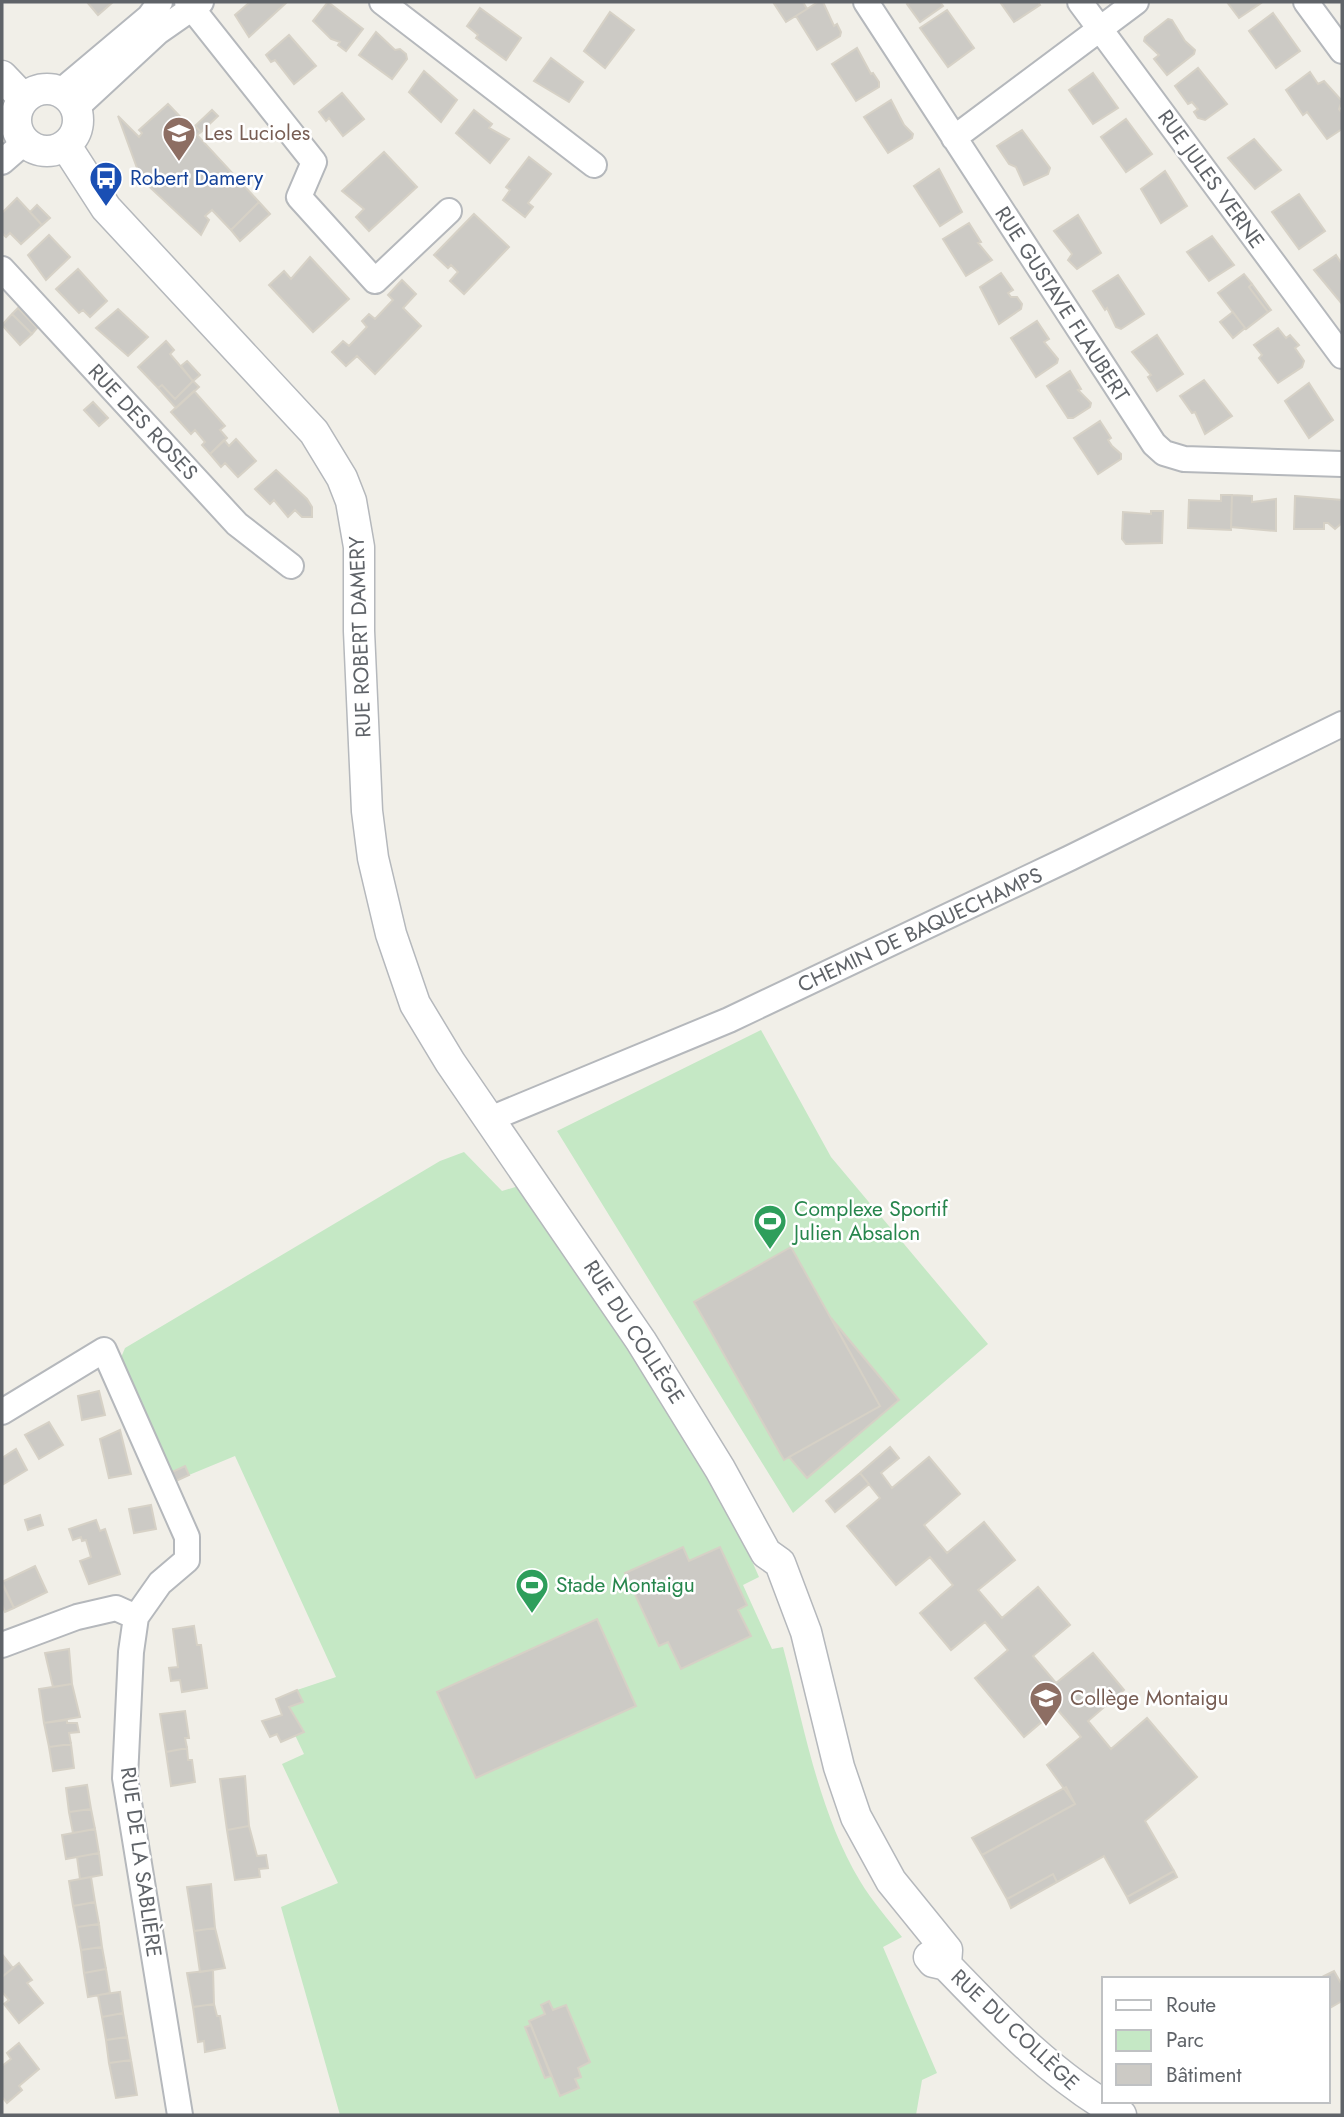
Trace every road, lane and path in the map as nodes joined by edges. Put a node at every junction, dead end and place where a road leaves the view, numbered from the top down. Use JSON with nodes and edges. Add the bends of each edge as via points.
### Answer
{"nodes":[{"id":1,"x":160,"y":2,"type":"edge"},
{"id":2,"x":382,"y":2,"type":"edge"},
{"id":3,"x":866,"y":2,"type":"edge"},
{"id":4,"x":1080,"y":2,"type":"edge"},
{"id":5,"x":1136,"y":2,"type":"edge"},
{"id":6,"x":1306,"y":2,"type":"edge"},
{"id":7,"x":193,"y":4,"type":"edge"},
{"id":8,"x":1100,"y":29,"type":"junction"},
{"id":9,"x":1342,"y":51,"type":"edge"},
{"id":10,"x":2,"y":76,"type":"edge"},
{"id":11,"x":24,"y":99,"type":"junction"},
{"id":12,"x":69,"y":99,"type":"junction"},
{"id":13,"x":954,"y":138,"type":"junction"},
{"id":14,"x":25,"y":142,"type":"junction"},
{"id":15,"x":66,"y":146,"type":"junction"},
{"id":16,"x":2,"y":162,"type":"edge"},
{"id":17,"x":594,"y":165,"type":"dead end"},
{"id":18,"x":449,"y":211,"type":"dead end"},
{"id":19,"x":2,"y":269,"type":"edge"},
{"id":20,"x":1342,"y":356,"type":"edge"},
{"id":21,"x":1342,"y":464,"type":"edge"},
{"id":22,"x":291,"y":566,"type":"dead end"},
{"id":23,"x":1342,"y":724,"type":"edge"},
{"id":24,"x":490,"y":1119,"type":"junction"},
{"id":25,"x":2,"y":1412,"type":"edge"},
{"id":26,"x":136,"y":1617,"type":"junction"},
{"id":27,"x":2,"y":1644,"type":"edge"},
{"id":28,"x":180,"y":2115,"type":"edge"},
{"id":29,"x":1121,"y":2115,"type":"edge"}],
"edges":[{"from":1,"to":12,"type":"street"},
{"from":2,"to":17,"type":"street"},
{"from":3,"to":13,"type":"street","name":"RUE GUSTAVE FLAUBERT"},
{"from":4,"to":8,"type":"street","name":"RUE JULES VERNE"},
{"from":5,"to":8,"type":"street"},
{"from":6,"to":9,"type":"street"},
{"from":7,"to":12,"type":"street"},
{"from":7,"to":18,"type":"street","via":[[314,162],[299,197],[375,281]]},
{"from":8,"to":13,"type":"street"},
{"from":8,"to":20,"type":"street","name":"RUE JULES VERNE"},
{"from":10,"to":11,"type":"street"},
{"from":11,"to":12,"type":"street","via":[[47,88]]},
{"from":11,"to":14,"type":"street","via":[[16,121]]},
{"from":12,"to":15,"type":"street","via":[[77,128]]},
{"from":13,"to":21,"type":"street","name":"RUE GUSTAVE FLAUBERT","via":[[1164,453],[1197,460]]},
{"from":14,"to":15,"type":"street","via":[[43,151]]},
{"from":14,"to":16,"type":"street"},
{"from":15,"to":24,"type":"street","name":"RUE ROBERT DAMERY","via":[[106,208],[314,432],[342,478],[359,547],[367,811],[380,892],[415,1004]]},
{"from":19,"to":22,"type":"street","name":"RUE DES ROSES","via":[[237,524]]},
{"from":23,"to":24,"type":"street","name":"CHEMIN DE BAQUECHAMPS","via":[[729,1020]]},
{"from":24,"to":29,"type":"street","name":"RUE DU COLLÈGE","via":[[641,1341],[766,1553],[780,1563],[804,1626],[839,1768],[856,1816],[891,1881],[947,1950],[946,1965],[1054,2071]]},
{"from":25,"to":26,"type":"street","name":"RUE DE LA SABLIÈRE","via":[[104,1350],[187,1537],[187,1560],[160,1583]]},
{"from":26,"to":27,"type":"street","via":[[116,1608]]},
{"from":26,"to":28,"type":"street","name":"RUE DE LA SABLIÈRE","via":[[125,1778]]}]}
